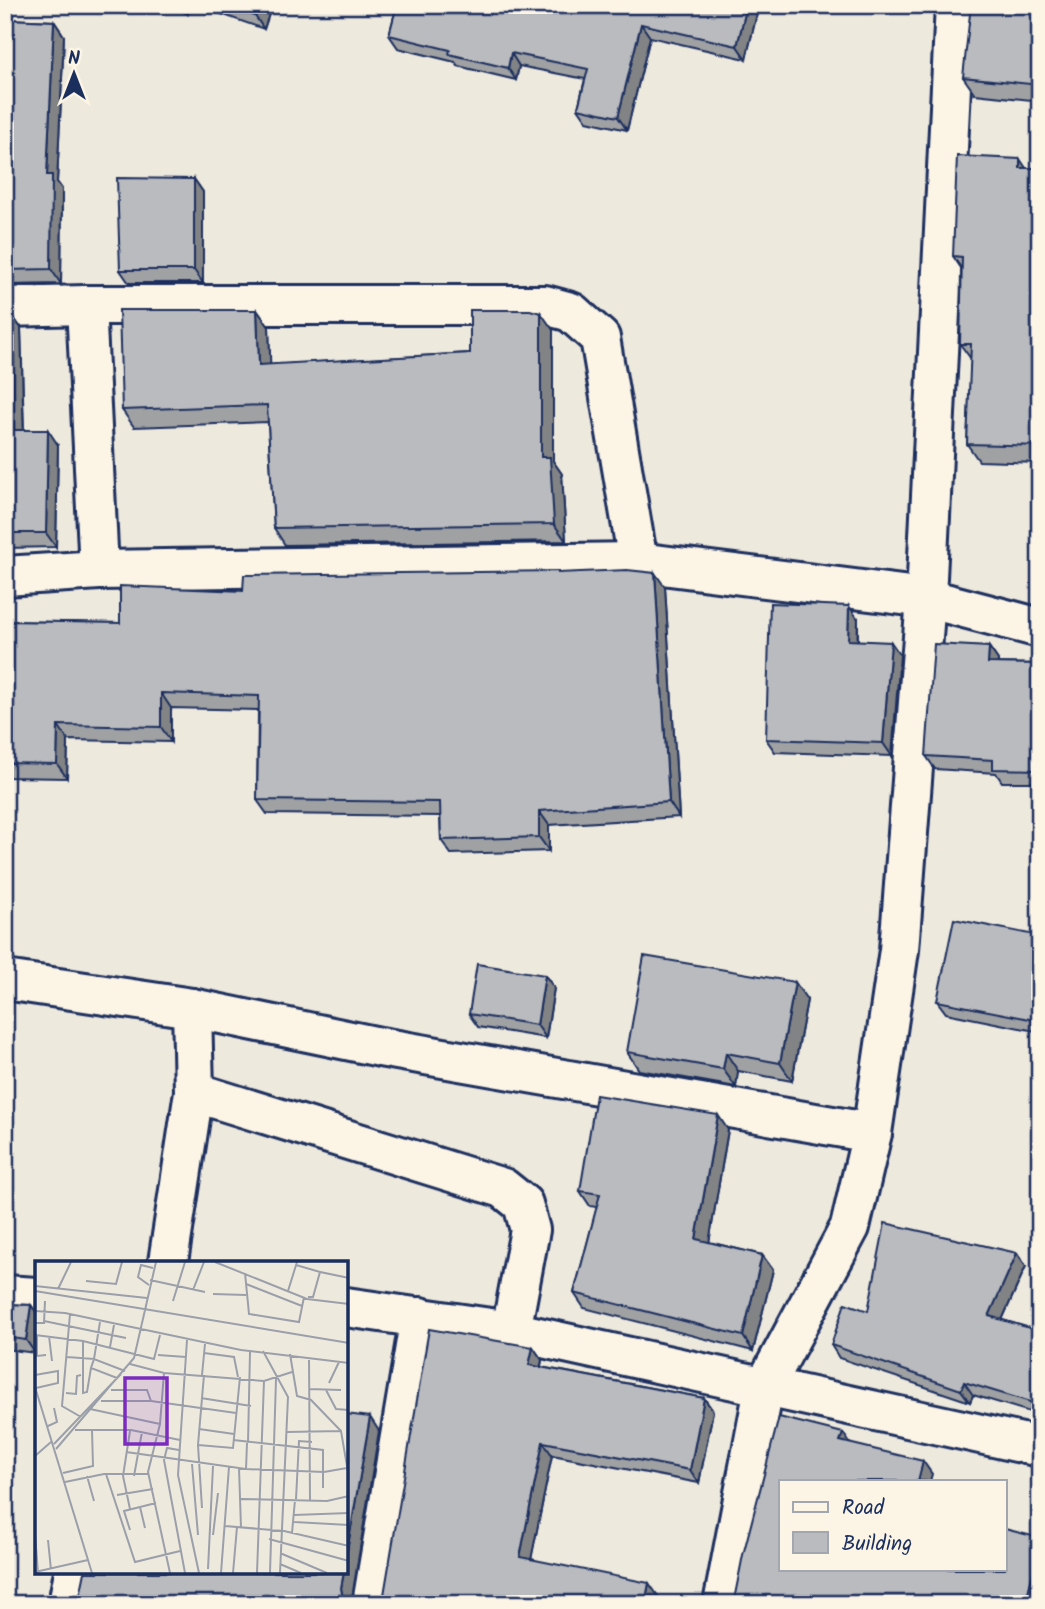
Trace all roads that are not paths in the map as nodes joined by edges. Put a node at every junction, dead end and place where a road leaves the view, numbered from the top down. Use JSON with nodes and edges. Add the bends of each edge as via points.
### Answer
{"nodes":[{"id":1,"x":955,"y":5,"type":"edge"},
{"id":2,"x":86,"y":305,"type":"junction"},
{"id":3,"x":5,"y":307,"type":"edge"},
{"id":4,"x":638,"y":562,"type":"junction"},
{"id":5,"x":99,"y":570,"type":"junction"},
{"id":6,"x":5,"y":576,"type":"edge"},
{"id":7,"x":926,"y":598,"type":"junction"},
{"id":8,"x":1040,"y":628,"type":"edge"},
{"id":9,"x":5,"y":981,"type":"edge"},
{"id":10,"x":192,"y":1008,"type":"junction"},
{"id":11,"x":194,"y":1092,"type":"junction"},
{"id":12,"x":872,"y":1133,"type":"junction"},
{"id":13,"x":168,"y":1261,"type":"edge"},
{"id":14,"x":5,"y":1295,"type":"edge"},
{"id":15,"x":35,"y":1297,"type":"edge"},
{"id":16,"x":348,"y":1307,"type":"edge"},
{"id":17,"x":420,"y":1317,"type":"junction"},
{"id":18,"x":511,"y":1331,"type":"junction"},
{"id":19,"x":764,"y":1388,"type":"junction"},
{"id":20,"x":1040,"y":1447,"type":"edge"},
{"id":21,"x":74,"y":1574,"type":"edge"},
{"id":22,"x":68,"y":1604,"type":"edge"},
{"id":23,"x":372,"y":1604,"type":"edge"},
{"id":24,"x":723,"y":1604,"type":"edge"}],
"edges":[{"from":1,"to":7,"type":"street"},
{"from":2,"to":3,"type":"street"},
{"from":2,"to":4,"type":"street","via":[[545,305],[571,312],[600,338]]},
{"from":2,"to":5,"type":"street"},
{"from":4,"to":5,"type":"street"},
{"from":4,"to":7,"type":"street"},
{"from":5,"to":6,"type":"street"},
{"from":7,"to":8,"type":"street"},
{"from":7,"to":12,"type":"street","via":[[899,950]]},
{"from":9,"to":10,"type":"street"},
{"from":10,"to":11,"type":"street"},
{"from":10,"to":12,"type":"street","via":[[380,1047]]},
{"from":11,"to":13,"type":"street"},
{"from":11,"to":18,"type":"street","via":[[503,1188],[523,1205],[530,1230]]},
{"from":12,"to":19,"type":"street","via":[[850,1227]]},
{"from":14,"to":15,"type":"street"},
{"from":16,"to":17,"type":"street"},
{"from":17,"to":18,"type":"street"},
{"from":17,"to":23,"type":"street"},
{"from":18,"to":19,"type":"street"},
{"from":19,"to":20,"type":"street"},
{"from":19,"to":24,"type":"street"},
{"from":21,"to":22,"type":"street"}]}
